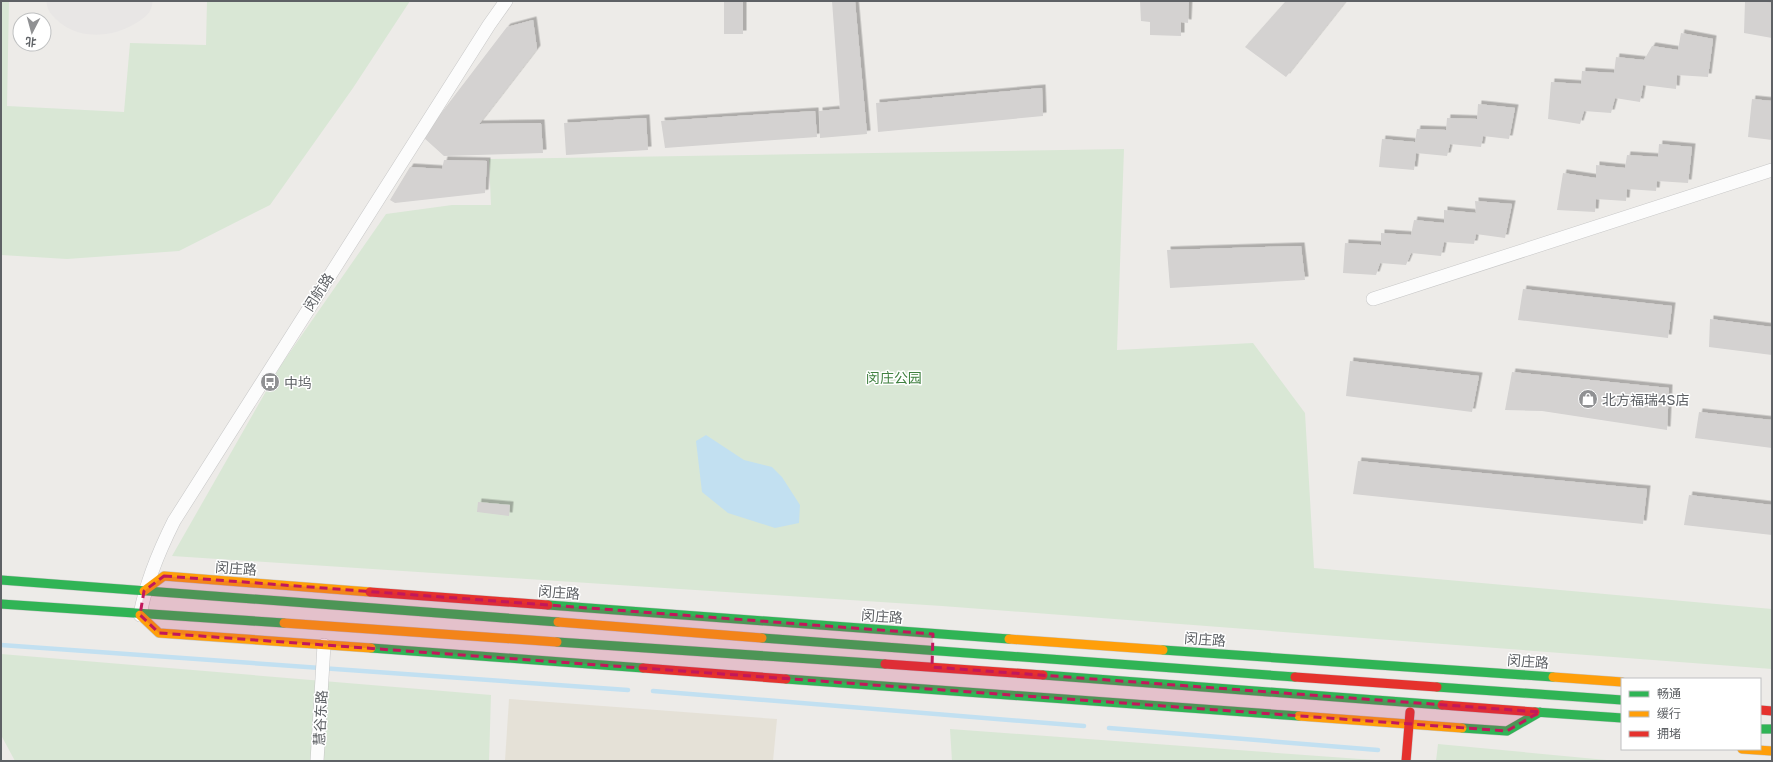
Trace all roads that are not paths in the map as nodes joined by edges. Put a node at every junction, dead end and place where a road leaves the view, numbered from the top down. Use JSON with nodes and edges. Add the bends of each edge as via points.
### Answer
{"nodes":[{"id":1,"x":506,"y":1,"type":"edge"},
{"id":2,"x":1772,"y":170,"type":"edge"},
{"id":3,"x":1372,"y":299,"type":"dead end"},
{"id":4,"x":1,"y":580,"type":"edge"},
{"id":5,"x":144,"y":591,"type":"junction"},
{"id":6,"x":1,"y":604,"type":"edge"},
{"id":7,"x":140,"y":615,"type":"junction"},
{"id":8,"x":933,"y":634,"type":"junction"},
{"id":9,"x":324,"y":645,"type":"junction"},
{"id":10,"x":933,"y":651,"type":"junction"},
{"id":11,"x":932,"y":667,"type":"junction"},
{"id":12,"x":1621,"y":682,"type":"edge"},
{"id":13,"x":931,"y":688,"type":"junction"},
{"id":14,"x":1621,"y":700,"type":"edge"},
{"id":15,"x":1411,"y":703,"type":"junction"},
{"id":16,"x":1761,"y":710,"type":"edge"},
{"id":17,"x":1772,"y":711,"type":"edge"},
{"id":18,"x":1540,"y":712,"type":"junction"},
{"id":19,"x":1621,"y":718,"type":"edge"},
{"id":20,"x":1410,"y":723,"type":"junction"},
{"id":21,"x":1761,"y":728,"type":"edge"},
{"id":22,"x":1772,"y":729,"type":"edge"},
{"id":23,"x":1757,"y":750,"type":"edge"},
{"id":24,"x":1772,"y":751,"type":"edge"},
{"id":25,"x":317,"y":761,"type":"edge"},
{"id":26,"x":1406,"y":761,"type":"edge"}],
"edges":[{"from":1,"to":5,"type":"street","name":"闵航路","via":[[480,38],[174,521],[160,548]]},
{"from":2,"to":3,"type":"street"},
{"from":4,"to":5,"type":"main road"},
{"from":5,"to":7,"type":"street","name":"闵航路"},
{"from":5,"to":8,"type":"main road","name":"闵庄路","via":[[164,576]]},
{"from":5,"to":10,"type":"main road"},
{"from":6,"to":7,"type":"main road"},
{"from":7,"to":9,"type":"main road","via":[[159,633]]},
{"from":7,"to":11,"type":"main road"},
{"from":8,"to":10,"type":"street"},
{"from":8,"to":12,"type":"main road","name":"闵庄路"},
{"from":9,"to":13,"type":"main road"},
{"from":9,"to":25,"type":"street","name":"慧谷东路"},
{"from":10,"to":11,"type":"street"},
{"from":10,"to":14,"type":"main road"},
{"from":11,"to":13,"type":"street"},
{"from":11,"to":15,"type":"main road"},
{"from":13,"to":20,"type":"main road"},
{"from":15,"to":18,"type":"main road"},
{"from":15,"to":20,"type":"main road"},
{"from":16,"to":17,"type":"main road"},
{"from":18,"to":19,"type":"main road"},
{"from":18,"to":20,"type":"main road","via":[[1508,730]]},
{"from":20,"to":26,"type":"main road"},
{"from":21,"to":22,"type":"main road"},
{"from":23,"to":24,"type":"main road"}]}
